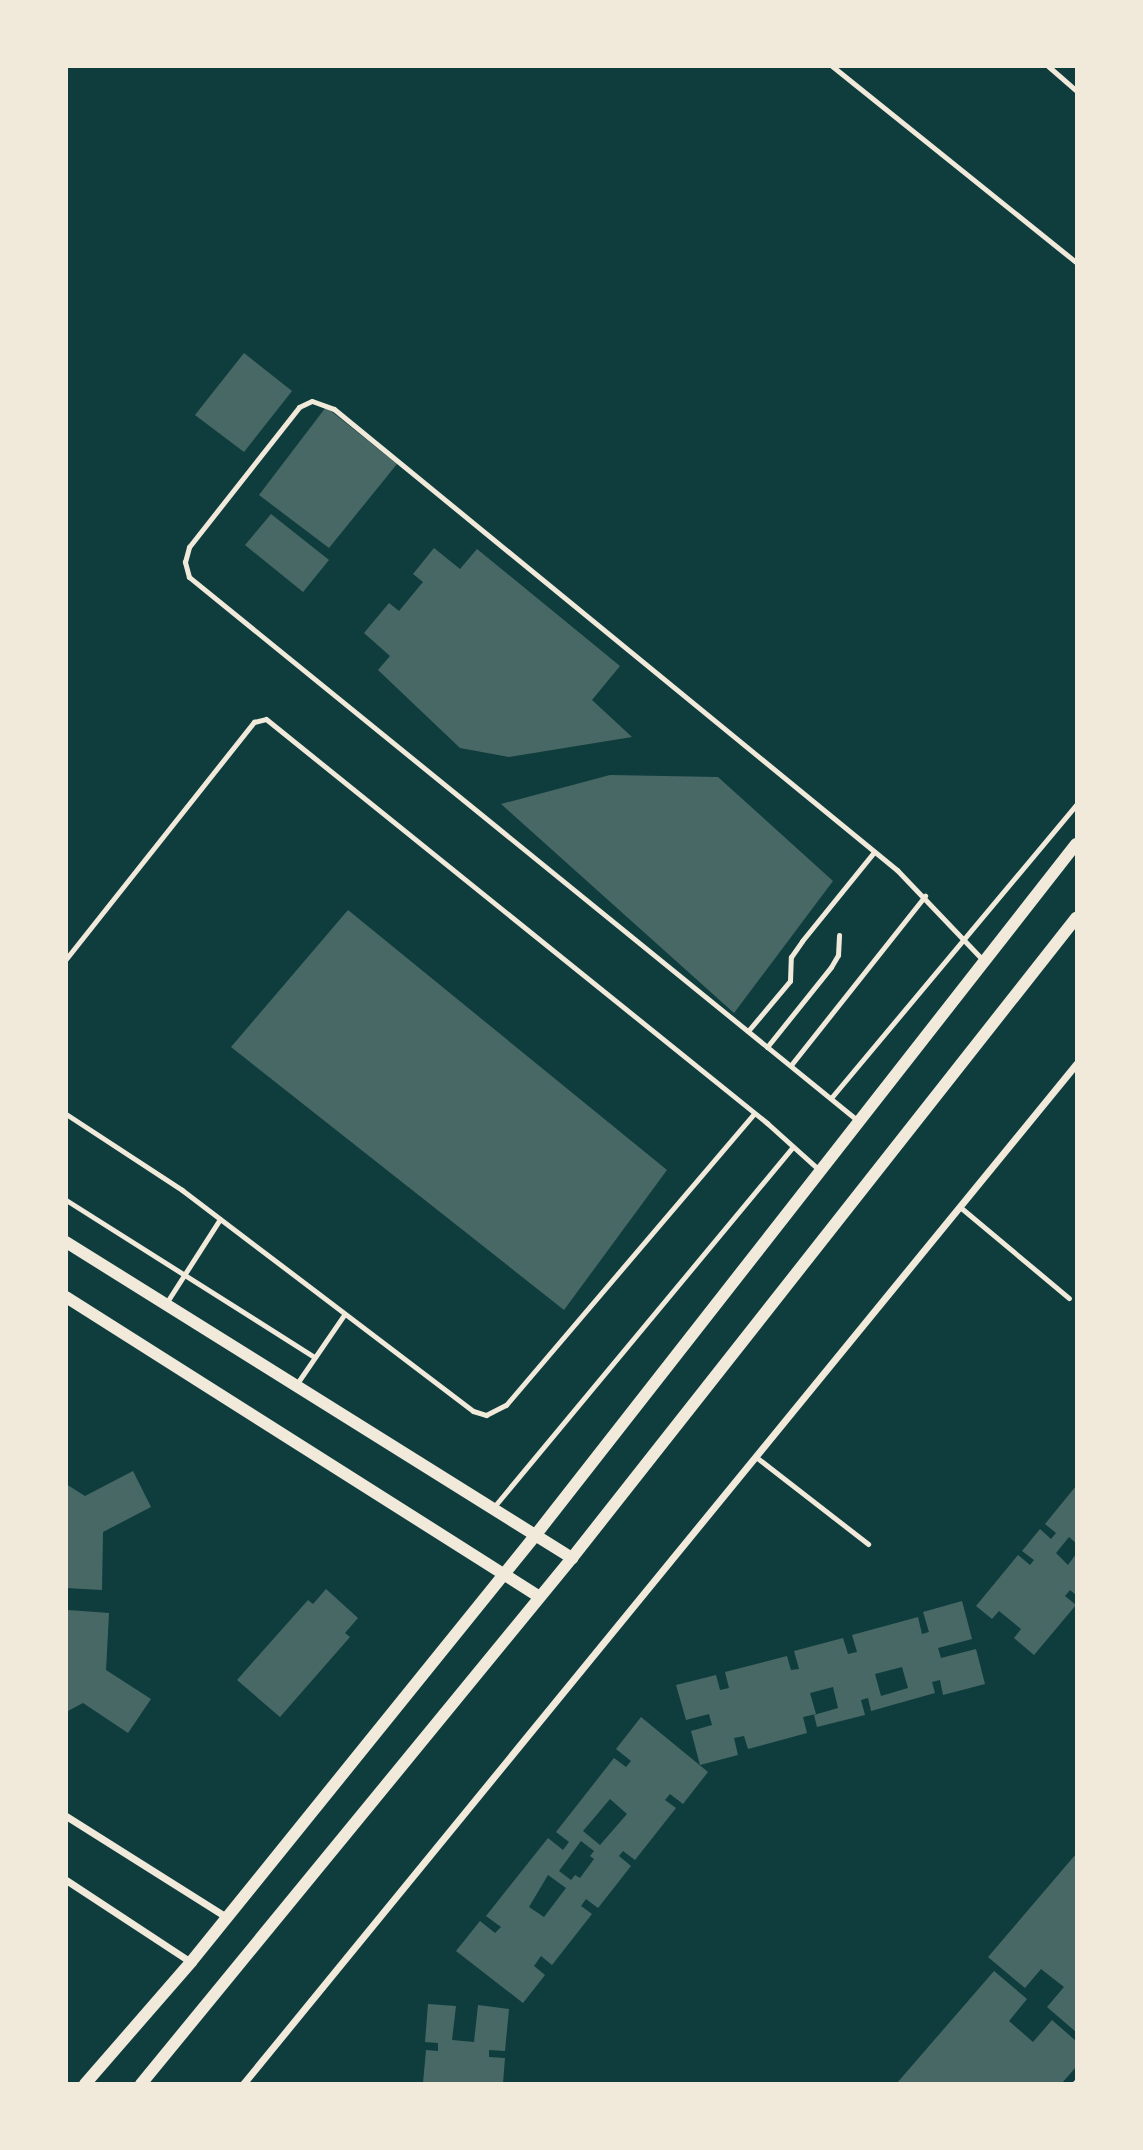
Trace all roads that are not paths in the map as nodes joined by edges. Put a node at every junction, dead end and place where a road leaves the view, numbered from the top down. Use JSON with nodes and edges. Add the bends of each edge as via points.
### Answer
{"nodes":[{"id":1,"x":832,"y":66,"type":"edge"},
{"id":2,"x":1048,"y":66,"type":"edge"},
{"id":3,"x":1076,"y":90,"type":"edge"},
{"id":4,"x":1076,"y":262,"type":"edge"},
{"id":5,"x":1076,"y":805,"type":"edge"},
{"id":6,"x":1076,"y":844,"type":"edge"},
{"id":7,"x":874,"y":852,"type":"junction"},
{"id":8,"x":925,"y":895,"type":"junction"},
{"id":9,"x":1076,"y":918,"type":"edge"},
{"id":10,"x":839,"y":935,"type":"dead end"},
{"id":11,"x":964,"y":939,"type":"junction"},
{"id":12,"x":66,"y":959,"type":"edge"},
{"id":13,"x":983,"y":960,"type":"junction"},
{"id":14,"x":748,"y":1031,"type":"junction"},
{"id":15,"x":767,"y":1047,"type":"junction"},
{"id":16,"x":1076,"y":1064,"type":"edge"},
{"id":17,"x":791,"y":1065,"type":"junction"},
{"id":18,"x":831,"y":1098,"type":"junction"},
{"id":19,"x":66,"y":1114,"type":"edge"},
{"id":20,"x":754,"y":1114,"type":"junction"},
{"id":21,"x":857,"y":1120,"type":"junction"},
{"id":22,"x":793,"y":1147,"type":"junction"},
{"id":23,"x":818,"y":1170,"type":"junction"},
{"id":24,"x":66,"y":1200,"type":"edge"},
{"id":25,"x":960,"y":1207,"type":"junction"},
{"id":26,"x":220,"y":1219,"type":"junction"},
{"id":27,"x":66,"y":1242,"type":"edge"},
{"id":28,"x":186,"y":1276,"type":"junction"},
{"id":29,"x":66,"y":1297,"type":"edge"},
{"id":30,"x":1069,"y":1298,"type":"dead end"},
{"id":31,"x":165,"y":1305,"type":"junction"},
{"id":32,"x":344,"y":1315,"type":"junction"},
{"id":33,"x":313,"y":1356,"type":"junction"},
{"id":34,"x":295,"y":1387,"type":"junction"},
{"id":35,"x":756,"y":1457,"type":"junction"},
{"id":36,"x":491,"y":1510,"type":"junction"},
{"id":37,"x":534,"y":1537,"type":"junction"},
{"id":38,"x":867,"y":1544,"type":"dead end"},
{"id":39,"x":572,"y":1558,"type":"junction"},
{"id":40,"x":503,"y":1572,"type":"junction"},
{"id":41,"x":538,"y":1596,"type":"junction"},
{"id":42,"x":66,"y":1816,"type":"edge"},
{"id":43,"x":66,"y":1880,"type":"edge"},
{"id":44,"x":225,"y":1916,"type":"junction"},
{"id":45,"x":191,"y":1962,"type":"junction"},
{"id":46,"x":85,"y":2084,"type":"edge"},
{"id":47,"x":141,"y":2084,"type":"edge"},
{"id":48,"x":243,"y":2084,"type":"edge"}],
"edges":[{"from":1,"to":4,"type":"lane"},
{"from":2,"to":3,"type":"lane"},
{"from":5,"to":11,"type":"lane"},
{"from":6,"to":13,"type":"street"},
{"from":7,"to":8,"type":"lane"},
{"from":7,"to":14,"type":"lane","via":[[802,941],[792,957],[790,981]]},
{"from":7,"to":14,"type":"lane","via":[[324,403],[312,401],[299,408],[189,547],[185,562],[197,585]]},
{"from":8,"to":11,"type":"lane"},
{"from":8,"to":17,"type":"lane"},
{"from":9,"to":39,"type":"street"},
{"from":10,"to":15,"type":"lane","via":[[838,955],[831,967]]},
{"from":11,"to":13,"type":"lane"},
{"from":11,"to":18,"type":"lane"},
{"from":12,"to":20,"type":"lane","via":[[254,722],[266,719]]},
{"from":13,"to":21,"type":"street"},
{"from":14,"to":15,"type":"lane"},
{"from":15,"to":17,"type":"lane"},
{"from":16,"to":25,"type":"street"},
{"from":17,"to":18,"type":"lane"},
{"from":18,"to":21,"type":"lane"},
{"from":19,"to":26,"type":"lane"},
{"from":20,"to":22,"type":"lane"},
{"from":20,"to":32,"type":"lane","via":[[497,1412],[473,1411]]},
{"from":21,"to":23,"type":"street"},
{"from":22,"to":23,"type":"lane"},
{"from":22,"to":36,"type":"lane"},
{"from":23,"to":37,"type":"street"},
{"from":24,"to":28,"type":"lane"},
{"from":25,"to":30,"type":"lane"},
{"from":25,"to":35,"type":"street"},
{"from":26,"to":28,"type":"lane"},
{"from":26,"to":32,"type":"lane"},
{"from":27,"to":31,"type":"street"},
{"from":28,"to":31,"type":"lane"},
{"from":28,"to":33,"type":"lane"},
{"from":29,"to":40,"type":"street"},
{"from":31,"to":34,"type":"street"},
{"from":32,"to":33,"type":"lane"},
{"from":33,"to":34,"type":"lane"},
{"from":34,"to":36,"type":"street"},
{"from":35,"to":38,"type":"lane"},
{"from":35,"to":48,"type":"street"},
{"from":36,"to":37,"type":"street"},
{"from":37,"to":39,"type":"street"},
{"from":37,"to":40,"type":"street"},
{"from":39,"to":41,"type":"street"},
{"from":40,"to":41,"type":"street"},
{"from":40,"to":44,"type":"street"},
{"from":41,"to":47,"type":"street"},
{"from":42,"to":44,"type":"street"},
{"from":43,"to":45,"type":"street"},
{"from":44,"to":45,"type":"street"},
{"from":45,"to":46,"type":"street"}]}
